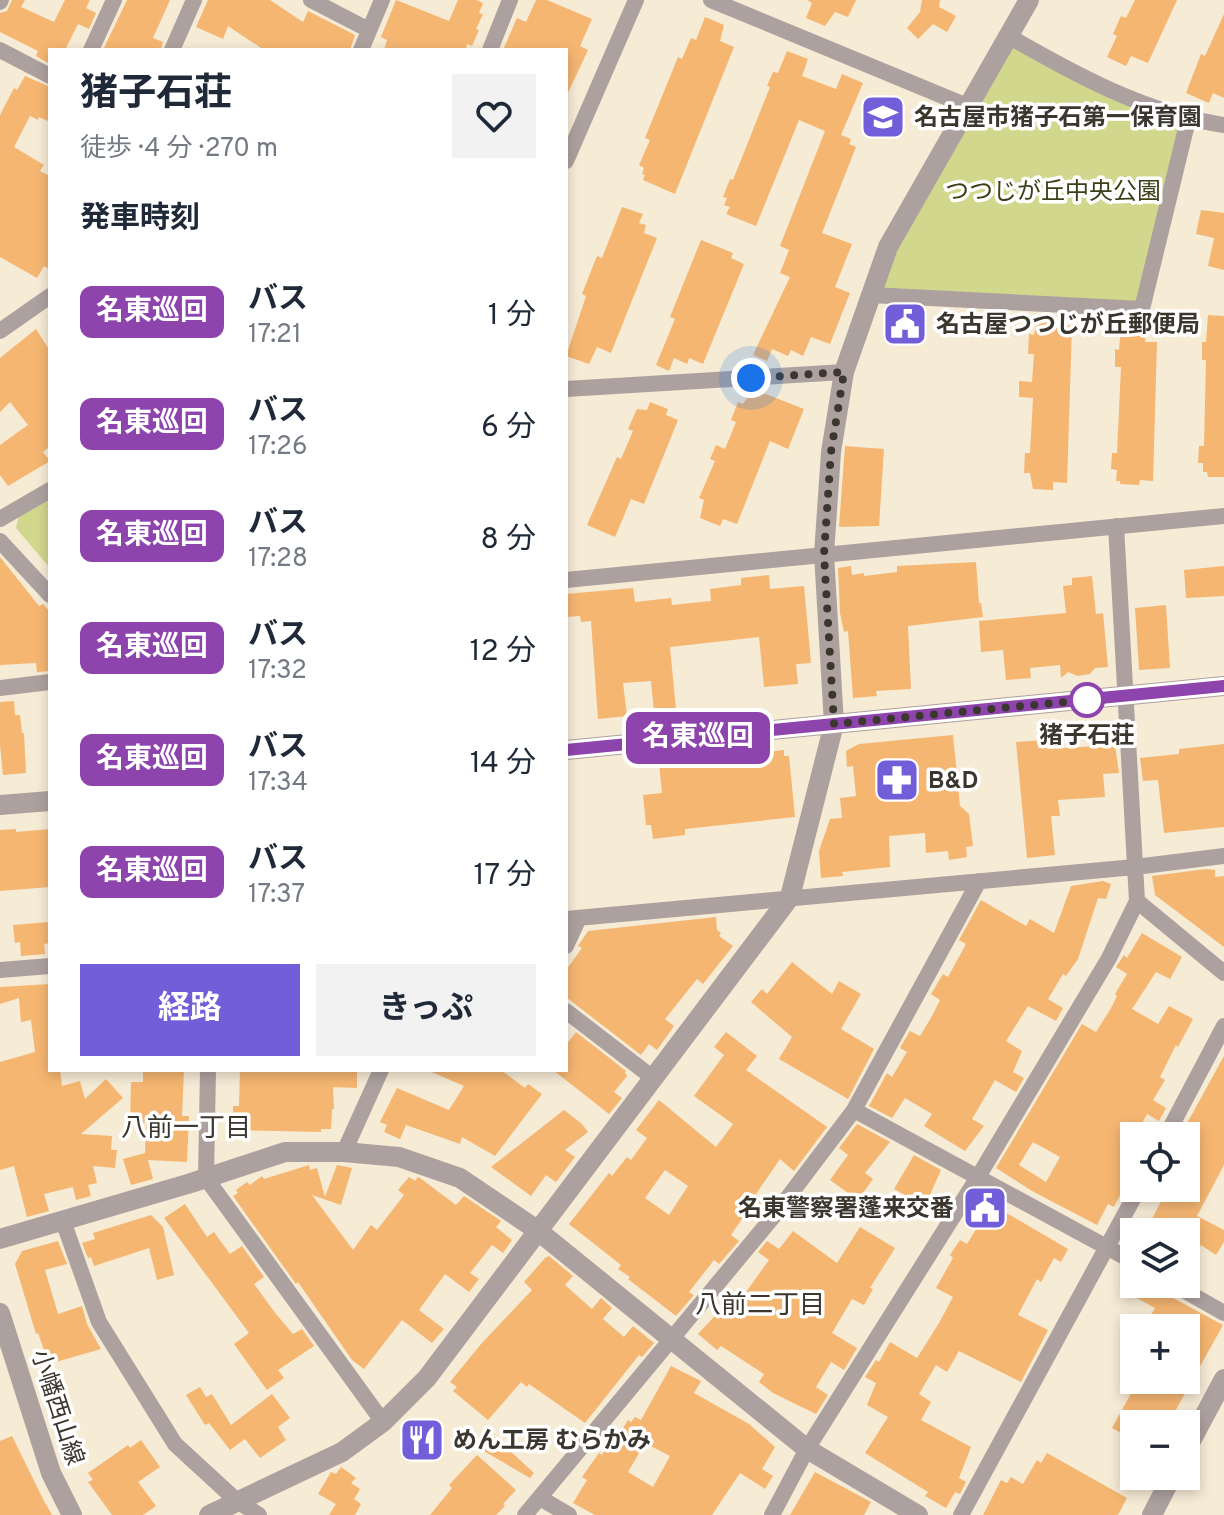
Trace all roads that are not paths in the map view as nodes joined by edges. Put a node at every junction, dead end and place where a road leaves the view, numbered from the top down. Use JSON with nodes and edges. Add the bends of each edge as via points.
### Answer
{"nodes":[{"id":1,"x":114,"y":0,"type":"edge"},
{"id":2,"x":194,"y":0,"type":"edge"},
{"id":3,"x":311,"y":0,"type":"edge"},
{"id":4,"x":382,"y":0,"type":"edge"},
{"id":5,"x":510,"y":0,"type":"edge"},
{"id":6,"x":636,"y":0,"type":"edge"},
{"id":7,"x":711,"y":0,"type":"edge"},
{"id":8,"x":1029,"y":0,"type":"edge"},
{"id":9,"x":369,"y":30,"type":"junction"},
{"id":10,"x":1008,"y":36,"type":"junction"},
{"id":11,"x":92,"y":48,"type":"edge"},
{"id":12,"x":173,"y":48,"type":"edge"},
{"id":13,"x":362,"y":48,"type":"edge"},
{"id":14,"x":491,"y":48,"type":"edge"},
{"id":15,"x":0,"y":50,"type":"edge"},
{"id":16,"x":48,"y":75,"type":"edge"},
{"id":17,"x":967,"y":106,"type":"junction"},
{"id":18,"x":1188,"y":120,"type":"junction"},
{"id":19,"x":1224,"y":125,"type":"edge"},
{"id":20,"x":568,"y":156,"type":"edge"},
{"id":21,"x":871,"y":295,"type":"junction"},
{"id":22,"x":48,"y":297,"type":"edge"},
{"id":23,"x":0,"y":331,"type":"edge"},
{"id":24,"x":844,"y":372,"type":"junction"},
{"id":25,"x":568,"y":389,"type":"edge"},
{"id":26,"x":48,"y":491,"type":"edge"},
{"id":27,"x":1224,"y":516,"type":"edge"},
{"id":28,"x":0,"y":519,"type":"edge"},
{"id":29,"x":1116,"y":526,"type":"junction"},
{"id":30,"x":0,"y":541,"type":"edge"},
{"id":31,"x":824,"y":554,"type":"junction"},
{"id":32,"x":568,"y":580,"type":"edge"},
{"id":33,"x":48,"y":593,"type":"edge"},
{"id":34,"x":48,"y":682,"type":"edge"},
{"id":35,"x":1224,"y":686,"type":"edge"},
{"id":36,"x":0,"y":688,"type":"edge"},
{"id":37,"x":1125,"y":696,"type":"junction"},
{"id":38,"x":834,"y":724,"type":"junction"},
{"id":39,"x":568,"y":750,"type":"edge"},
{"id":40,"x":48,"y":801,"type":"edge"},
{"id":41,"x":0,"y":805,"type":"edge"},
{"id":42,"x":1224,"y":856,"type":"edge"},
{"id":43,"x":1135,"y":867,"type":"junction"},
{"id":44,"x":979,"y":881,"type":"junction"},
{"id":45,"x":790,"y":897,"type":"junction"},
{"id":46,"x":1137,"y":901,"type":"junction"},
{"id":47,"x":573,"y":918,"type":"edge"},
{"id":48,"x":568,"y":938,"type":"edge"},
{"id":49,"x":48,"y":966,"type":"edge"},
{"id":50,"x":0,"y":970,"type":"edge"},
{"id":51,"x":1224,"y":973,"type":"edge"},
{"id":52,"x":568,"y":1013,"type":"edge"},
{"id":53,"x":1224,"y":1026,"type":"edge"},
{"id":54,"x":208,"y":1072,"type":"edge"},
{"id":55,"x":380,"y":1072,"type":"edge"},
{"id":56,"x":653,"y":1078,"type":"junction"},
{"id":57,"x":854,"y":1110,"type":"junction"},
{"id":58,"x":1173,"y":1122,"type":"edge"},
{"id":59,"x":344,"y":1152,"type":"junction"},
{"id":60,"x":978,"y":1177,"type":"junction"},
{"id":61,"x":206,"y":1178,"type":"junction"},
{"id":62,"x":1132,"y":1202,"type":"edge"},
{"id":63,"x":63,"y":1221,"type":"junction"},
{"id":64,"x":537,"y":1230,"type":"junction"},
{"id":65,"x":0,"y":1239,"type":"edge"},
{"id":66,"x":1108,"y":1247,"type":"junction"},
{"id":67,"x":1120,"y":1254,"type":"edge"},
{"id":68,"x":1198,"y":1298,"type":"edge"},
{"id":69,"x":0,"y":1313,"type":"edge"},
{"id":70,"x":1224,"y":1313,"type":"edge"},
{"id":71,"x":671,"y":1339,"type":"junction"},
{"id":72,"x":1224,"y":1379,"type":"edge"},
{"id":73,"x":383,"y":1422,"type":"junction"},
{"id":74,"x":1200,"y":1424,"type":"edge"},
{"id":75,"x":807,"y":1449,"type":"junction"},
{"id":76,"x":1165,"y":1490,"type":"edge"},
{"id":77,"x":540,"y":1498,"type":"junction"},
{"id":78,"x":237,"y":1501,"type":"junction"},
{"id":79,"x":72,"y":1515,"type":"edge"},
{"id":80,"x":209,"y":1515,"type":"edge"},
{"id":81,"x":259,"y":1515,"type":"edge"},
{"id":82,"x":525,"y":1515,"type":"edge"},
{"id":83,"x":569,"y":1515,"type":"edge"},
{"id":84,"x":772,"y":1515,"type":"edge"},
{"id":85,"x":918,"y":1515,"type":"edge"},
{"id":86,"x":961,"y":1515,"type":"edge"},
{"id":87,"x":1152,"y":1515,"type":"edge"}],
"edges":[{"from":1,"to":11,"type":"street"},
{"from":2,"to":12,"type":"street"},
{"from":3,"to":9,"type":"street"},
{"from":4,"to":9,"type":"street"},
{"from":5,"to":14,"type":"street"},
{"from":6,"to":20,"type":"street"},
{"from":7,"to":17,"type":"street"},
{"from":8,"to":10,"type":"street"},
{"from":9,"to":13,"type":"street"},
{"from":10,"to":17,"type":"street"},
{"from":10,"to":18,"type":"street","via":[[1082,78]]},
{"from":15,"to":16,"type":"street"},
{"from":17,"to":21,"type":"street","via":[[888,247]]},
{"from":18,"to":19,"type":"street"},
{"from":18,"to":21,"type":"street","via":[[1142,309]]},
{"from":21,"to":24,"type":"street"},
{"from":22,"to":23,"type":"street"},
{"from":24,"to":25,"type":"street"},
{"from":24,"to":31,"type":"street","via":[[831,452]]},
{"from":26,"to":28,"type":"street"},
{"from":27,"to":29,"type":"street"},
{"from":29,"to":31,"type":"street"},
{"from":29,"to":37,"type":"street"},
{"from":30,"to":33,"type":"street"},
{"from":31,"to":32,"type":"street"},
{"from":31,"to":38,"type":"street"},
{"from":34,"to":36,"type":"street"},
{"from":35,"to":37,"type":"street"},
{"from":37,"to":38,"type":"street"},
{"from":37,"to":43,"type":"street"},
{"from":38,"to":39,"type":"street"},
{"from":38,"to":45,"type":"street"},
{"from":40,"to":41,"type":"street"},
{"from":42,"to":43,"type":"street"},
{"from":43,"to":44,"type":"street"},
{"from":43,"to":46,"type":"street"},
{"from":44,"to":45,"type":"street"},
{"from":44,"to":57,"type":"street"},
{"from":45,"to":47,"type":"street"},
{"from":45,"to":56,"type":"street"},
{"from":46,"to":51,"type":"street"},
{"from":46,"to":60,"type":"street","via":[[1109,958]]},
{"from":47,"to":48,"type":"street"},
{"from":49,"to":50,"type":"street"},
{"from":52,"to":56,"type":"street"},
{"from":53,"to":58,"type":"street"},
{"from":54,"to":61,"type":"street"},
{"from":55,"to":59,"type":"street"},
{"from":56,"to":64,"type":"street"},
{"from":57,"to":60,"type":"street"},
{"from":57,"to":71,"type":"street"},
{"from":59,"to":61,"type":"street","via":[[285,1152]]},
{"from":59,"to":64,"type":"street","via":[[399,1157],[460,1178]]},
{"from":60,"to":66,"type":"street"},
{"from":60,"to":75,"type":"street"},
{"from":61,"to":63,"type":"street"},
{"from":61,"to":73,"type":"street"},
{"from":62,"to":66,"type":"street"},
{"from":63,"to":65,"type":"street"},
{"from":63,"to":78,"type":"street","via":[[99,1322],[175,1444]]},
{"from":64,"to":71,"type":"street"},
{"from":64,"to":73,"type":"street","via":[[427,1378]]},
{"from":66,"to":67,"type":"street"},
{"from":66,"to":86,"type":"street"},
{"from":68,"to":70,"type":"street"},
{"from":69,"to":79,"type":"street","name":"小幡西山線","via":[[51,1473]]},
{"from":71,"to":75,"type":"street"},
{"from":71,"to":77,"type":"street"},
{"from":72,"to":74,"type":"street"},
{"from":73,"to":78,"type":"street","via":[[342,1452]]},
{"from":75,"to":84,"type":"street"},
{"from":75,"to":85,"type":"street"},
{"from":76,"to":87,"type":"street"},
{"from":77,"to":82,"type":"street"},
{"from":77,"to":83,"type":"street"},
{"from":78,"to":80,"type":"street"},
{"from":78,"to":81,"type":"street"}]}
